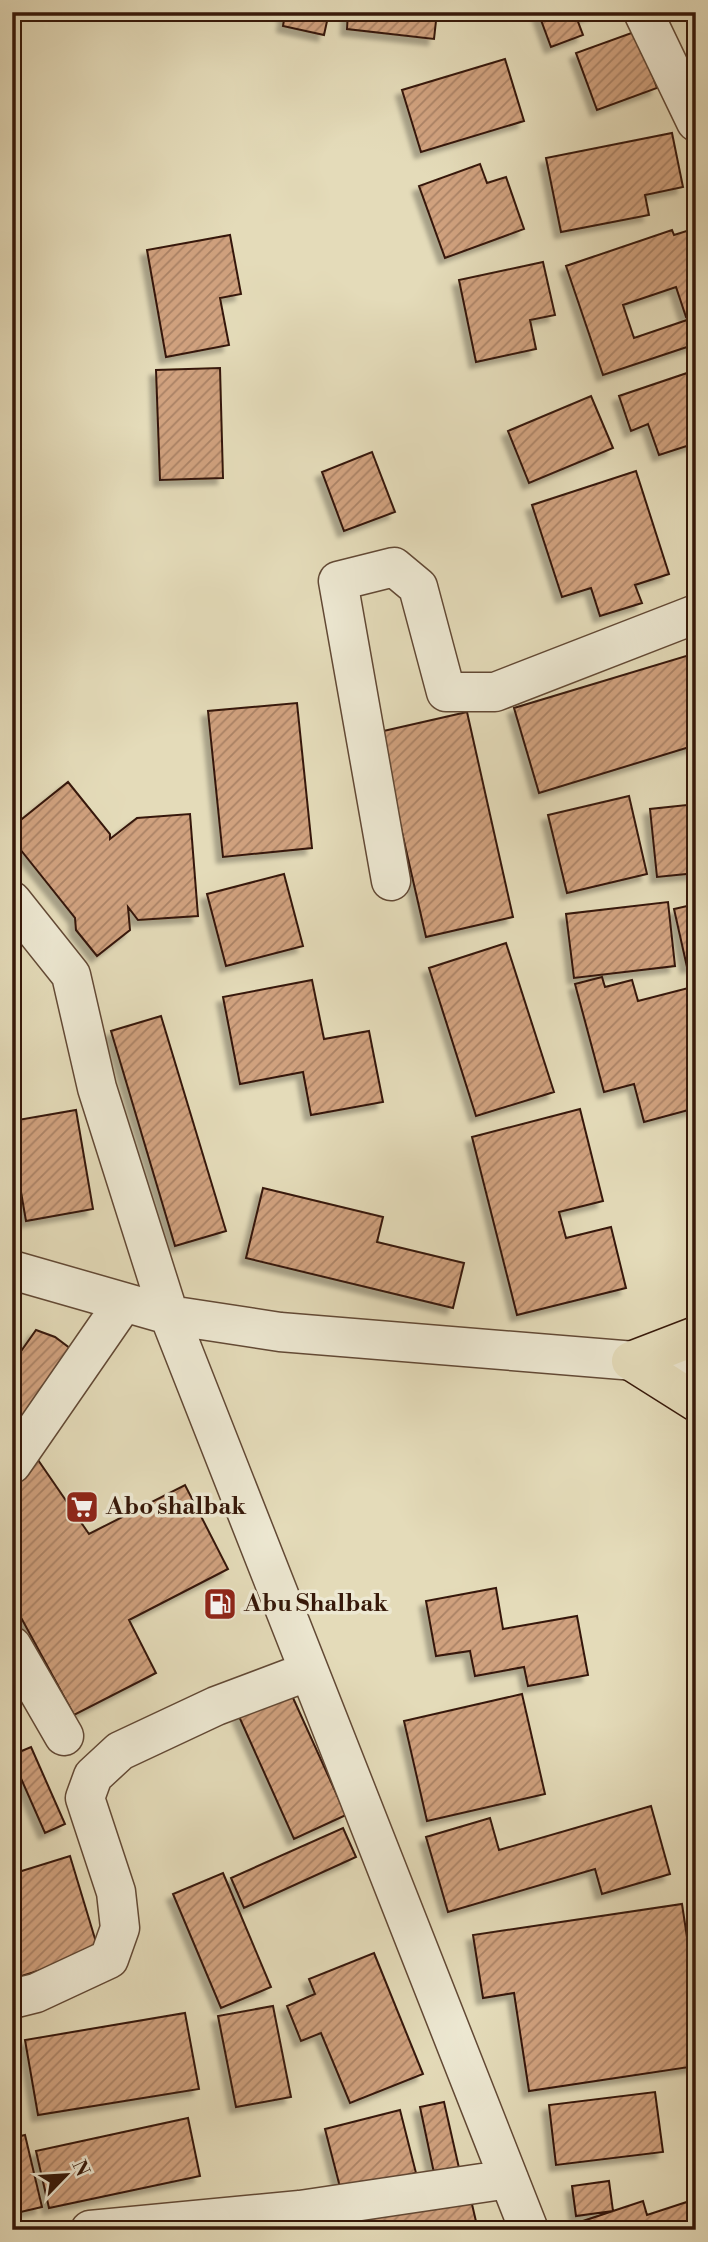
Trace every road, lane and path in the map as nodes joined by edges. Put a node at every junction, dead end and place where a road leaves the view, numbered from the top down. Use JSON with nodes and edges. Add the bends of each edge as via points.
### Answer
{"nodes":[{"id":1,"x":643,"y":12,"type":"edge"},
{"id":2,"x":696,"y":122,"type":"edge"},
{"id":3,"x":696,"y":614,"type":"edge"},
{"id":4,"x":391,"y":881,"type":"dead end"},
{"id":5,"x":12,"y":901,"type":"edge"},
{"id":6,"x":12,"y":1270,"type":"edge"},
{"id":7,"x":124,"y":1302,"type":"junction"},
{"id":8,"x":169,"y":1315,"type":"junction"},
{"id":9,"x":696,"y":1336,"type":"edge"},
{"id":10,"x":631,"y":1361,"type":"junction"},
{"id":11,"x":696,"y":1366,"type":"edge"},
{"id":12,"x":696,"y":1402,"type":"edge"},
{"id":13,"x":12,"y":1464,"type":"edge"},
{"id":14,"x":12,"y":1646,"type":"edge"},
{"id":15,"x":309,"y":1671,"type":"junction"},
{"id":16,"x":64,"y":1736,"type":"dead end"},
{"id":17,"x":12,"y":1999,"type":"edge"},
{"id":18,"x":509,"y":2179,"type":"junction"},
{"id":19,"x":90,"y":2230,"type":"edge"},
{"id":20,"x":529,"y":2230,"type":"edge"}],
"edges":[{"from":1,"to":2,"type":"street"},
{"from":3,"to":4,"type":"street","via":[[495,692],[446,692],[418,587],[394,567],[338,581]]},
{"from":5,"to":8,"type":"street","via":[[71,975],[97,1088]]},
{"from":6,"to":7,"type":"street"},
{"from":7,"to":8,"type":"street"},
{"from":7,"to":13,"type":"street"},
{"from":8,"to":10,"type":"street","via":[[280,1332]]},
{"from":8,"to":15,"type":"street"},
{"from":9,"to":10,"type":"highway"},
{"from":10,"to":11,"type":"street"},
{"from":10,"to":12,"type":"highway"},
{"from":14,"to":16,"type":"street"},
{"from":15,"to":17,"type":"street","via":[[216,1706],[120,1751],[93,1776],[85,1798],[116,1892],[120,1928],[109,1959],[36,1993]]},
{"from":15,"to":18,"type":"street"},
{"from":18,"to":19,"type":"street","via":[[300,2210]]},
{"from":18,"to":20,"type":"street"}]}
